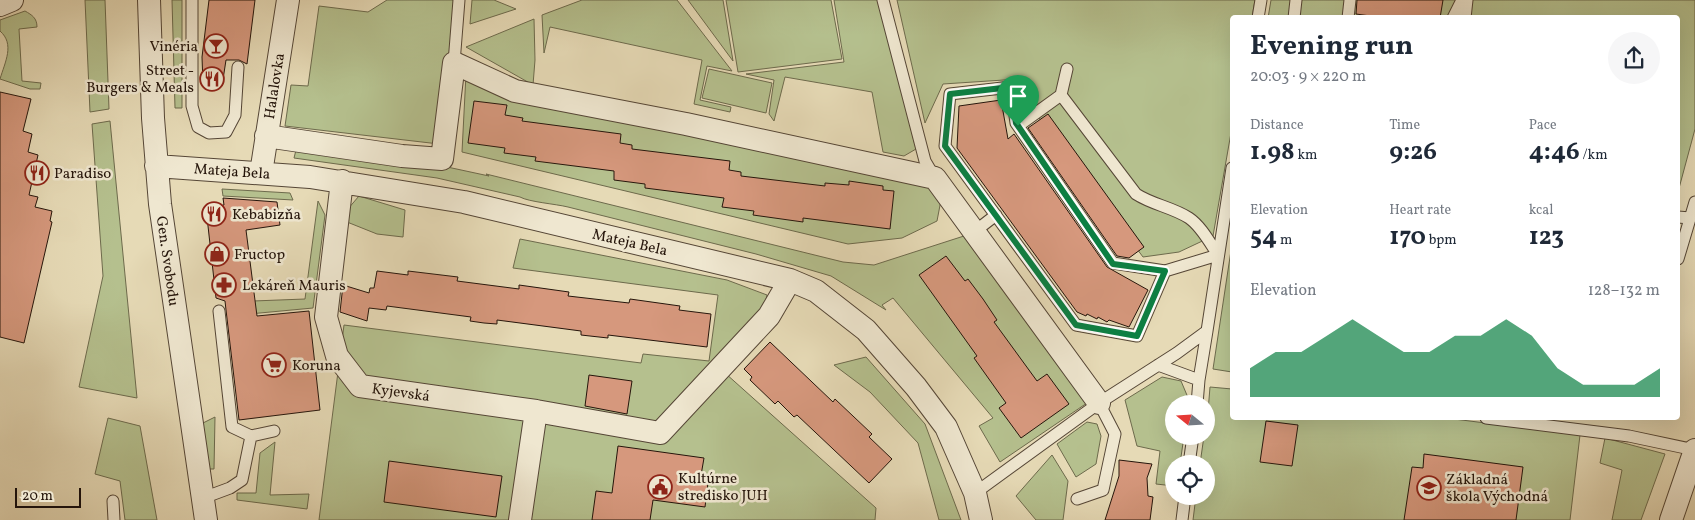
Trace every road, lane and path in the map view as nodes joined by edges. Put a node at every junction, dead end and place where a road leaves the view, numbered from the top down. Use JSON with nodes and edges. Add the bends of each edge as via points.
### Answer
{"nodes":[{"id":1,"x":12,"y":0,"type":"edge"},
{"id":2,"x":149,"y":0,"type":"edge"},
{"id":3,"x":192,"y":0,"type":"edge"},
{"id":4,"x":288,"y":0,"type":"edge"},
{"id":5,"x":459,"y":0,"type":"edge"},
{"id":6,"x":883,"y":0,"type":"edge"},
{"id":7,"x":1261,"y":0,"type":"edge"},
{"id":8,"x":1296,"y":0,"type":"edge"},
{"id":9,"x":1350,"y":0,"type":"edge"},
{"id":10,"x":1462,"y":0,"type":"edge"},
{"id":11,"x":1466,"y":0,"type":"edge"},
{"id":12,"x":0,"y":5,"type":"edge"},
{"id":13,"x":1258,"y":15,"type":"edge"},
{"id":14,"x":1294,"y":15,"type":"edge"},
{"id":15,"x":1348,"y":15,"type":"edge"},
{"id":16,"x":1455,"y":15,"type":"edge"},
{"id":17,"x":1465,"y":15,"type":"edge"},
{"id":18,"x":454,"y":63,"type":"junction"},
{"id":19,"x":238,"y":67,"type":"dead end"},
{"id":20,"x":1067,"y":69,"type":"dead end"},
{"id":21,"x":1061,"y":94,"type":"junction"},
{"id":22,"x":1018,"y":126,"type":"junction"},
{"id":23,"x":266,"y":136,"type":"junction"},
{"id":24,"x":156,"y":166,"type":"junction"},
{"id":25,"x":261,"y":173,"type":"junction"},
{"id":26,"x":935,"y":178,"type":"junction"},
{"id":27,"x":1230,"y":180,"type":"edge"},
{"id":28,"x":342,"y":181,"type":"junction"},
{"id":29,"x":1695,"y":202,"type":"edge"},
{"id":30,"x":996,"y":215,"type":"junction"},
{"id":31,"x":1680,"y":217,"type":"edge"},
{"id":32,"x":1690,"y":218,"type":"junction"},
{"id":33,"x":974,"y":232,"type":"junction"},
{"id":34,"x":1680,"y":252,"type":"edge"},
{"id":35,"x":1218,"y":254,"type":"junction"},
{"id":36,"x":1165,"y":271,"type":"junction"},
{"id":37,"x":790,"y":280,"type":"junction"},
{"id":38,"x":219,"y":311,"type":"dead end"},
{"id":39,"x":1207,"y":331,"type":"junction"},
{"id":40,"x":1158,"y":365,"type":"junction"},
{"id":41,"x":1200,"y":380,"type":"junction"},
{"id":42,"x":1198,"y":395,"type":"edge"},
{"id":43,"x":1099,"y":403,"type":"junction"},
{"id":44,"x":536,"y":411,"type":"junction"},
{"id":45,"x":1502,"y":420,"type":"edge"},
{"id":46,"x":274,"y":431,"type":"dead end"},
{"id":47,"x":251,"y":436,"type":"junction"},
{"id":48,"x":1695,"y":450,"type":"edge"},
{"id":49,"x":975,"y":493,"type":"junction"},
{"id":50,"x":203,"y":498,"type":"junction"},
{"id":51,"x":1077,"y":499,"type":"dead end"},
{"id":52,"x":113,"y":501,"type":"dead end"},
{"id":53,"x":1184,"y":505,"type":"edge"},
{"id":54,"x":114,"y":520,"type":"edge"},
{"id":55,"x":206,"y":520,"type":"edge"},
{"id":56,"x":520,"y":520,"type":"edge"},
{"id":57,"x":981,"y":520,"type":"edge"},
{"id":58,"x":1182,"y":520,"type":"edge"},
{"id":59,"x":1671,"y":520,"type":"edge"}],
"edges":[{"from":1,"to":12,"type":"street"},
{"from":2,"to":24,"type":"street","name":"Gen. Svobodu"},
{"from":3,"to":19,"type":"lane","via":[[192,106],[198,127],[209,133],[226,132],[235,115]]},
{"from":4,"to":23,"type":"street","name":"Halalovka"},
{"from":5,"to":18,"type":"lane"},
{"from":6,"to":26,"type":"lane","via":[[925,162]]},
{"from":7,"to":13,"type":"lane"},
{"from":8,"to":14,"type":"lane"},
{"from":9,"to":15,"type":"lane"},
{"from":10,"to":16,"type":"lane"},
{"from":11,"to":17,"type":"lane"},
{"from":18,"to":23,"type":"street","via":[[442,159]]},
{"from":18,"to":26,"type":"street","via":[[515,91]]},
{"from":20,"to":21,"type":"lane"},
{"from":21,"to":22,"type":"lane"},
{"from":21,"to":35,"type":"lane","via":[[1136,194],[1191,219]]},
{"from":22,"to":30,"type":"lane","via":[[1011,87],[950,94],[945,146]]},
{"from":22,"to":36,"type":"lane","via":[[1113,264]]},
{"from":23,"to":25,"type":"street","name":"Halalovka"},
{"from":24,"to":25,"type":"street","name":"Mateja Bela"},
{"from":24,"to":50,"type":"street","name":"Gen. Svobodu"},
{"from":25,"to":28,"type":"street","name":"Mateja Bela"},
{"from":26,"to":33,"type":"street"},
{"from":27,"to":35,"type":"lane"},
{"from":28,"to":37,"type":"street","name":"Mateja Bela","via":[[464,202]]},
{"from":28,"to":44,"type":"street","name":"Kyjevská","via":[[326,317],[337,356],[360,386]]},
{"from":29,"to":32,"type":"lane"},
{"from":30,"to":33,"type":"lane"},
{"from":30,"to":36,"type":"lane","via":[[1076,325],[1137,336]]},
{"from":31,"to":32,"type":"lane"},
{"from":32,"to":34,"type":"lane"},
{"from":33,"to":43,"type":"street"},
{"from":35,"to":36,"type":"lane"},
{"from":35,"to":39,"type":"lane"},
{"from":37,"to":44,"type":"street","name":"Kyjevská","via":[[769,316],[660,433]]},
{"from":37,"to":49,"type":"street","name":"Mateja Bela","via":[[816,291],[866,330],[910,380],[946,427]]},
{"from":38,"to":47,"type":"lane","via":[[232,427]]},
{"from":39,"to":40,"type":"lane"},
{"from":39,"to":41,"type":"lane"},
{"from":40,"to":41,"type":"lane"},
{"from":40,"to":43,"type":"lane"},
{"from":41,"to":42,"type":"lane"},
{"from":43,"to":49,"type":"lane"},
{"from":43,"to":51,"type":"lane","via":[[1115,434],[1103,490]]},
{"from":44,"to":56,"type":"street"},
{"from":45,"to":48,"type":"lane","via":[[1629,436]]},
{"from":46,"to":47,"type":"lane"},
{"from":47,"to":50,"type":"lane","via":[[242,480]]},
{"from":48,"to":59,"type":"street"},
{"from":49,"to":57,"type":"street","name":"Mateja Bela"},
{"from":50,"to":55,"type":"street","name":"Gen. Svobodu"},
{"from":52,"to":54,"type":"lane"},
{"from":53,"to":58,"type":"lane"}]}
